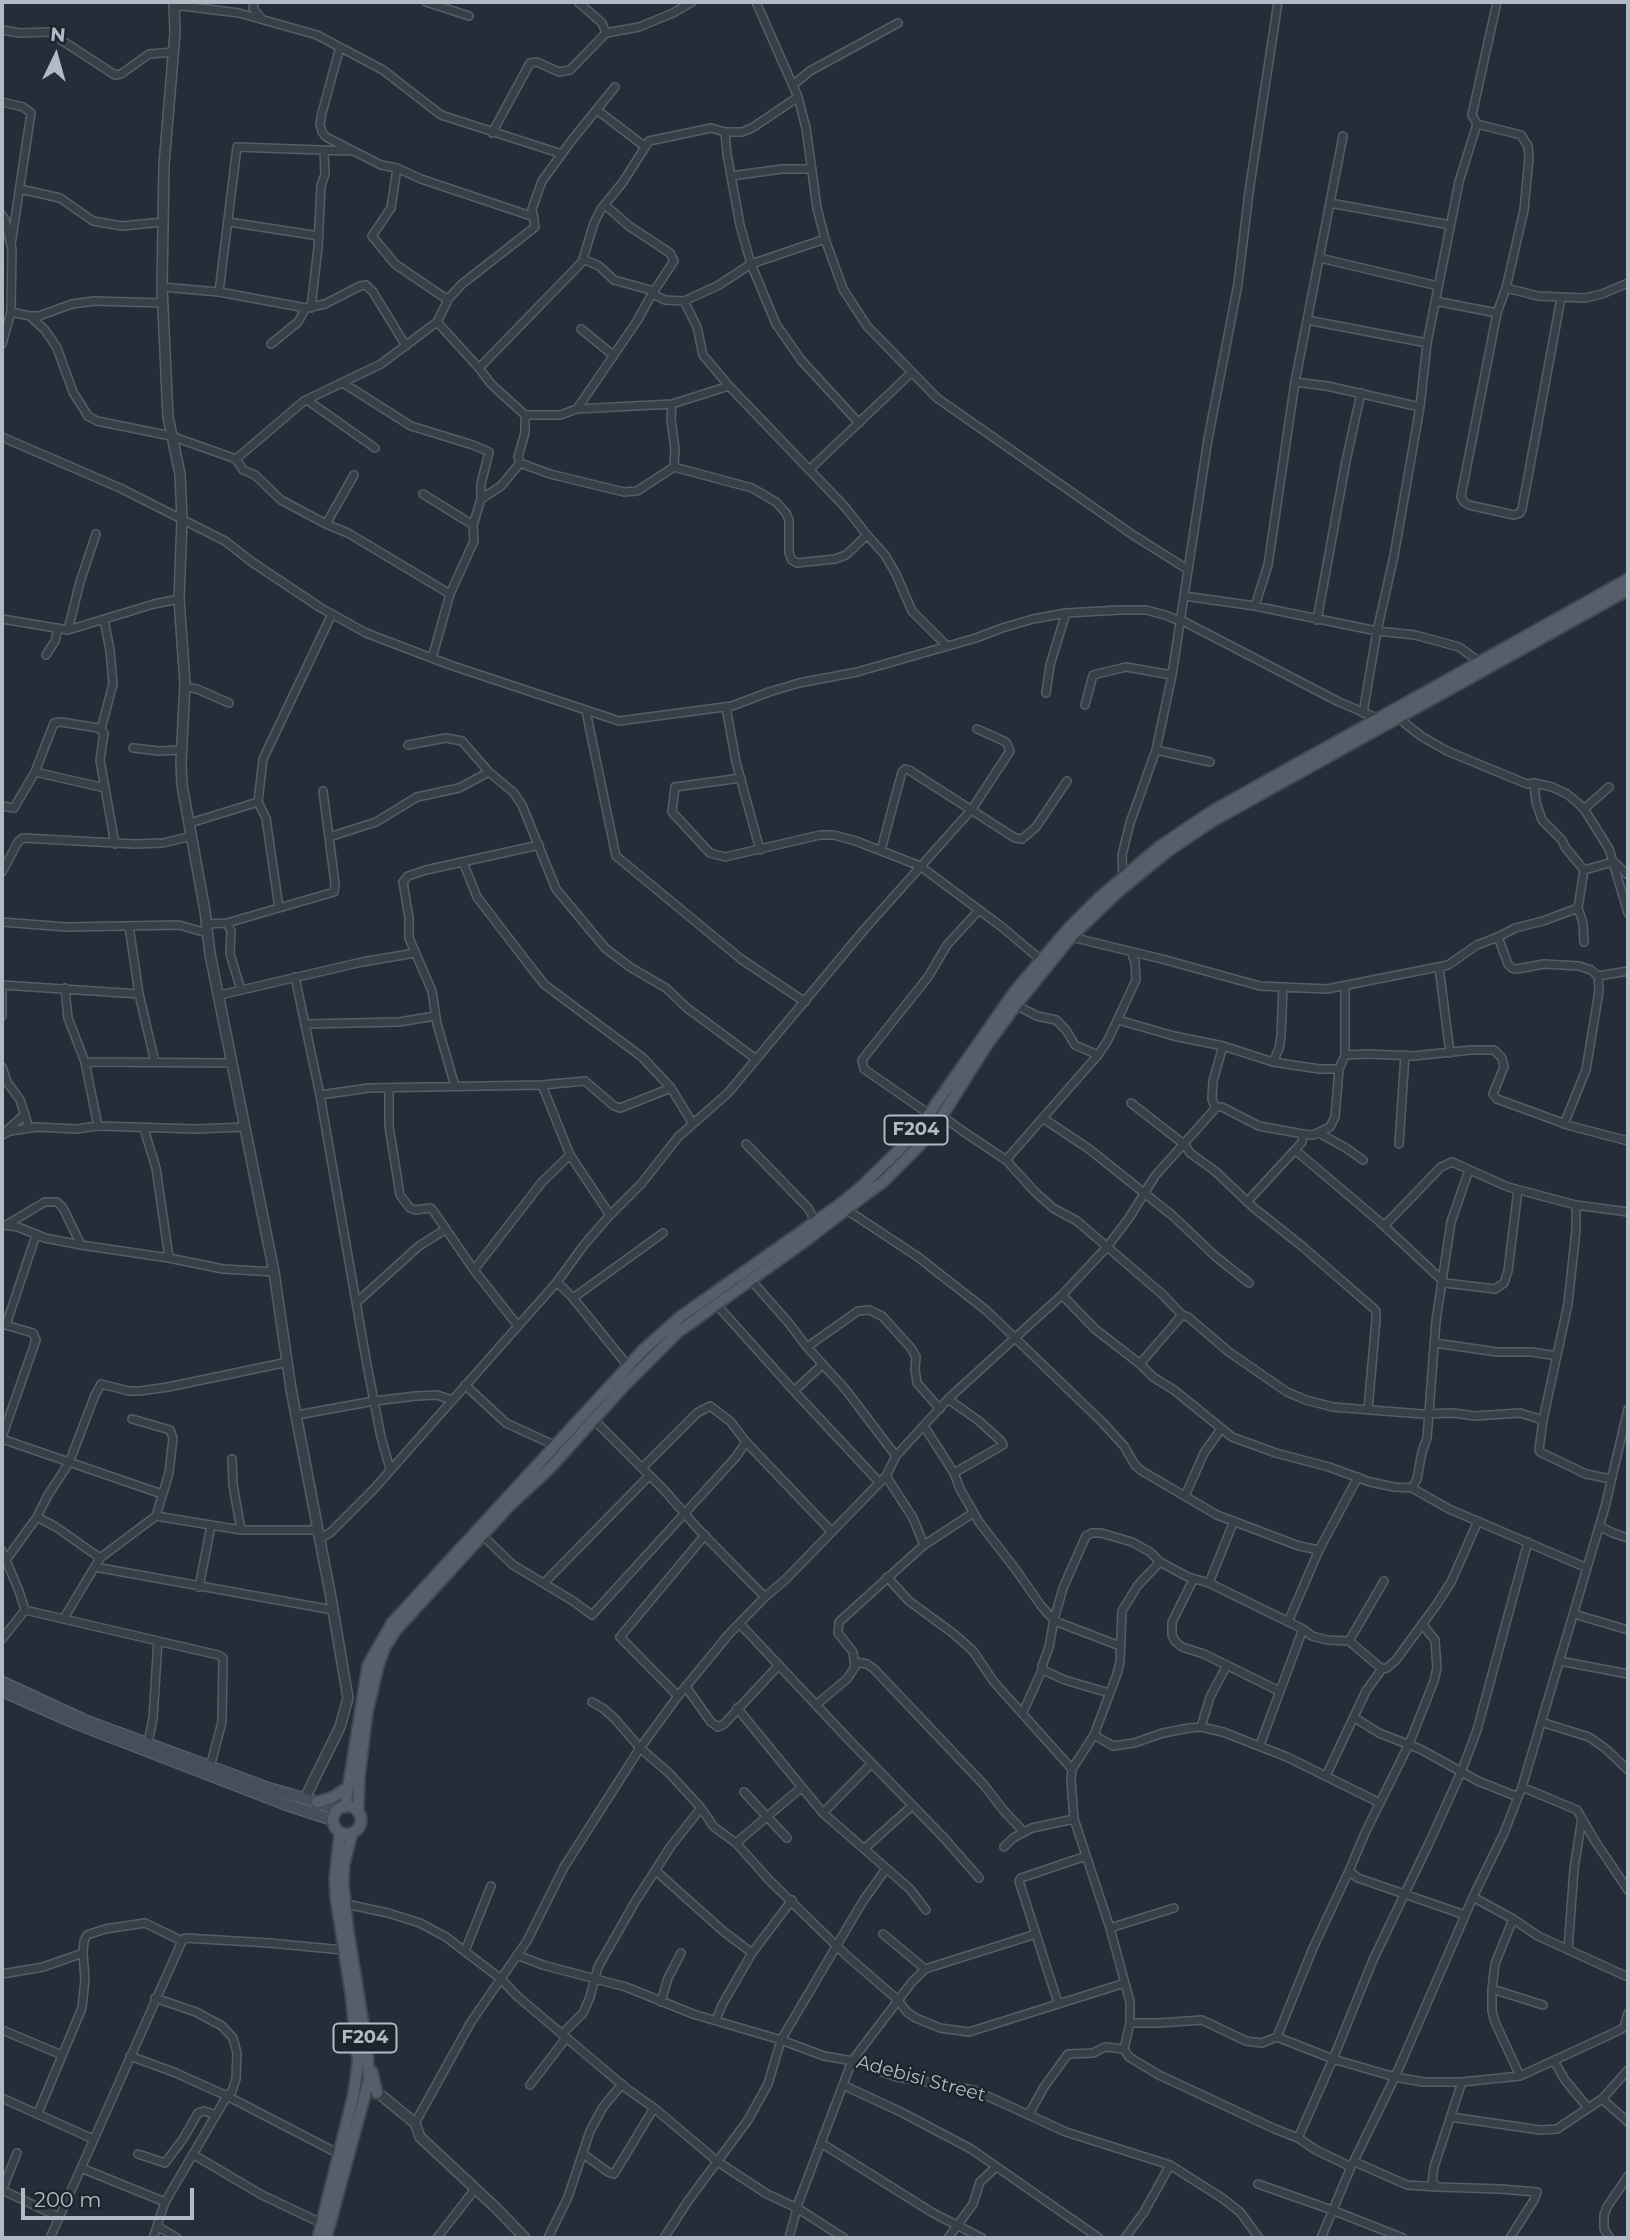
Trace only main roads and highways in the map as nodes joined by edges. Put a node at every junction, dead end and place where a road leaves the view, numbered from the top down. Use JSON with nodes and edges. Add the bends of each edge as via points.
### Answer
{"nodes":[{"id":1,"x":1628,"y":579,"type":"edge"},
{"id":2,"x":1628,"y":590,"type":"edge"},
{"id":3,"x":2,"y":1682,"type":"edge"},
{"id":4,"x":2,"y":1691,"type":"edge"},
{"id":5,"x":347,"y":1788,"type":"junction"},
{"id":6,"x":317,"y":1802,"type":"junction"},
{"id":7,"x":338,"y":1812,"type":"junction"},
{"id":8,"x":358,"y":1812,"type":"junction"},
{"id":9,"x":340,"y":1832,"type":"junction"},
{"id":10,"x":352,"y":1833,"type":"junction"},
{"id":11,"x":343,"y":1918,"type":"junction"},
{"id":12,"x":318,"y":2238,"type":"edge"},
{"id":13,"x":326,"y":2238,"type":"edge"}],
"edges":[{"from":1,"to":5,"type":"main road","number":"F204","via":[[1214,810],[1123,877],[1068,929],[1015,991],[907,1142],[860,1188],[680,1317],[628,1366],[404,1608],[384,1633],[368,1665]]},
{"from":2,"to":8,"type":"main road","number":"F204","via":[[1211,821],[1129,883],[1070,937],[986,1046],[942,1116],[889,1176],[678,1332],[404,1619],[378,1666],[367,1713]]},
{"from":3,"to":6,"type":"main road","via":[[84,1720]]},
{"from":4,"to":7,"type":"main road","via":[[287,1805]]},
{"from":5,"to":6,"type":"main road"},
{"from":5,"to":7,"type":"main road","number":"F204"},
{"from":6,"to":7,"type":"main road"},
{"from":7,"to":8,"type":"main road","via":[[352,1807]]},
{"from":7,"to":9,"type":"main road"},
{"from":8,"to":10,"type":"main road","number":"F204","via":[[359,1827]]},
{"from":9,"to":10,"type":"main road"},
{"from":9,"to":11,"type":"main road","number":"F204","via":[[335,1879]]},
{"from":10,"to":11,"type":"main road","number":"F204","via":[[343,1873]]},
{"from":11,"to":12,"type":"main road","number":"F204","via":[[343,1950],[358,2052],[355,2085]]},
{"from":11,"to":13,"type":"main road","number":"F204","via":[[373,2093]]}]}
